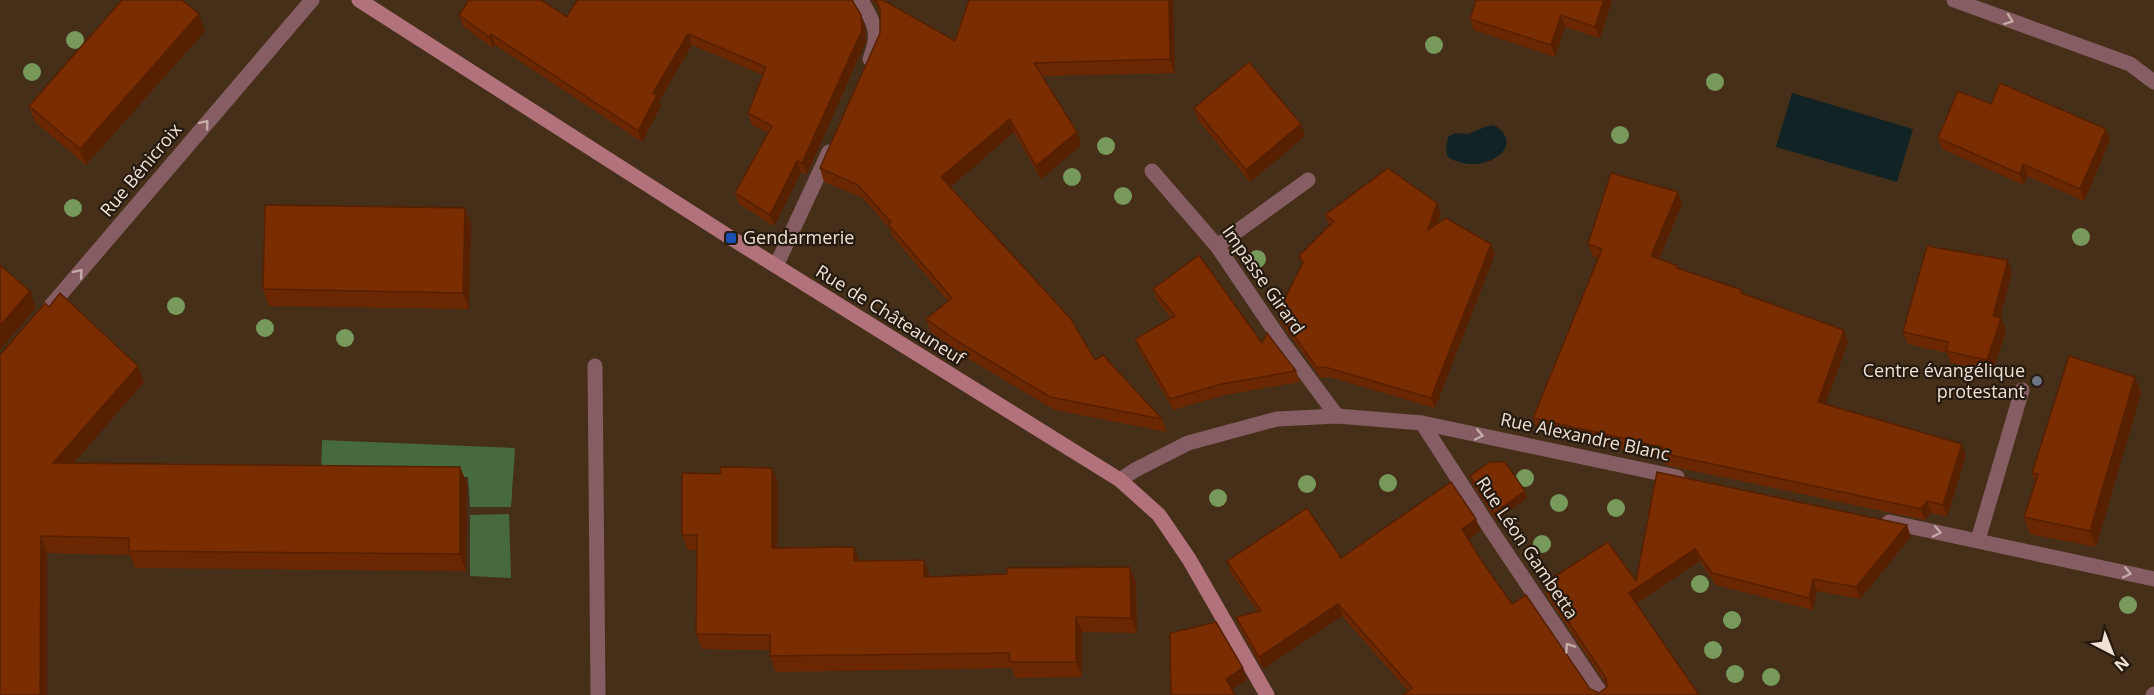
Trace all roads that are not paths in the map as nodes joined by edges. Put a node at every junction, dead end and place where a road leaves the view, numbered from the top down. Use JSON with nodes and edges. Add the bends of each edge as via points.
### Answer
{"nodes":[{"id":1,"x":312,"y":0,"type":"edge"},
{"id":2,"x":359,"y":0,"type":"edge"},
{"id":3,"x":861,"y":0,"type":"edge"},
{"id":4,"x":1954,"y":0,"type":"edge"},
{"id":5,"x":866,"y":70,"type":"edge"},
{"id":6,"x":2154,"y":82,"type":"edge"},
{"id":7,"x":832,"y":144,"type":"edge"},
{"id":8,"x":1152,"y":171,"type":"dead end"},
{"id":9,"x":1308,"y":180,"type":"dead end"},
{"id":10,"x":1217,"y":246,"type":"junction"},
{"id":11,"x":776,"y":266,"type":"junction"},
{"id":12,"x":39,"y":320,"type":"edge"},
{"id":13,"x":595,"y":366,"type":"dead end"},
{"id":14,"x":2022,"y":390,"type":"dead end"},
{"id":15,"x":1337,"y":416,"type":"junction"},
{"id":16,"x":1422,"y":423,"type":"junction"},
{"id":17,"x":1120,"y":480,"type":"junction"},
{"id":18,"x":1697,"y":481,"type":"edge"},
{"id":19,"x":1877,"y":519,"type":"edge"},
{"id":20,"x":1978,"y":540,"type":"junction"},
{"id":21,"x":2154,"y":579,"type":"edge"},
{"id":22,"x":598,"y":695,"type":"edge"},
{"id":23,"x":1267,"y":695,"type":"edge"},
{"id":24,"x":1602,"y":695,"type":"edge"}],
"edges":[{"from":12,"to":1,"type":"street","name":"Rue Bénicroix","one_way":true},
{"from":2,"to":11,"type":"main road","name":"Rue de Châteauneuf"},
{"from":3,"to":5,"type":"street","via":[[875,23],[876,43]]},
{"from":4,"to":6,"type":"street","one_way":true,"via":[[2130,64]]},
{"from":7,"to":11,"type":"street"},
{"from":8,"to":10,"type":"street","name":"Impasse Girard"},
{"from":9,"to":10,"type":"street"},
{"from":10,"to":15,"type":"street","name":"Impasse Girard"},
{"from":11,"to":17,"type":"main road","name":"Rue de Châteauneuf"},
{"from":13,"to":22,"type":"street"},
{"from":14,"to":20,"type":"street"},
{"from":15,"to":16,"type":"street","name":"Rue Alexandre Blanc"},
{"from":15,"to":17,"type":"street","name":"Rue Alexandre Blanc","via":[[1277,419],[1188,443]]},
{"from":16,"to":18,"type":"street","name":"Rue Alexandre Blanc","one_way":true},
{"from":24,"to":16,"type":"street","name":"Rue Léon Gambetta","one_way":true},
{"from":17,"to":23,"type":"main road","name":"Rue de Châteauneuf","via":[[1159,515],[1189,559]]},
{"from":19,"to":20,"type":"street","one_way":true},
{"from":20,"to":21,"type":"street","one_way":true}]}
